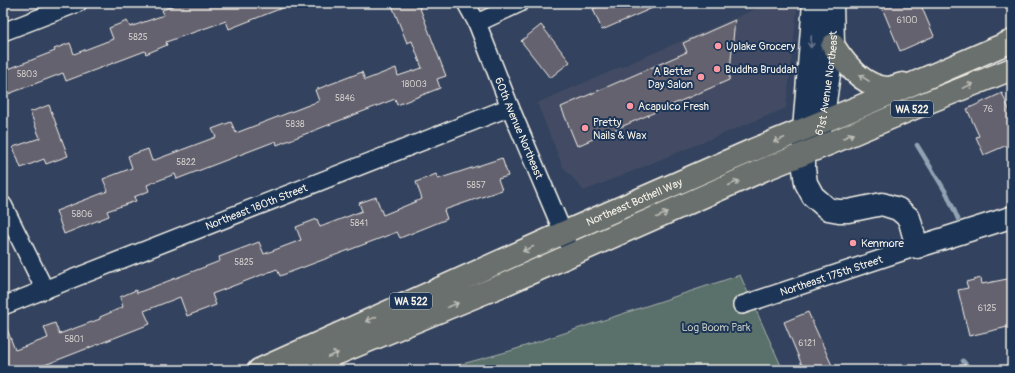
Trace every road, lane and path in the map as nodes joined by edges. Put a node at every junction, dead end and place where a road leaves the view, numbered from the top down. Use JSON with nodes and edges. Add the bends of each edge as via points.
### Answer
{"nodes":[{"id":1,"x":78,"y":3,"type":"edge"},
{"id":2,"x":466,"y":3,"type":"edge"},
{"id":3,"x":520,"y":3,"type":"edge"},
{"id":4,"x":814,"y":3,"type":"edge"},
{"id":5,"x":832,"y":3,"type":"edge"},
{"id":6,"x":477,"y":23,"type":"junction"},
{"id":7,"x":3,"y":32,"type":"edge"},
{"id":8,"x":1012,"y":41,"type":"edge"},
{"id":9,"x":833,"y":45,"type":"junction"},
{"id":10,"x":1012,"y":69,"type":"edge"},
{"id":11,"x":927,"y":78,"type":"junction"},
{"id":12,"x":510,"y":107,"type":"junction"},
{"id":13,"x":813,"y":126,"type":"junction"},
{"id":14,"x":808,"y":153,"type":"junction"},
{"id":15,"x":3,"y":205,"type":"edge"},
{"id":16,"x":1012,"y":217,"type":"edge"},
{"id":17,"x":564,"y":233,"type":"junction"},
{"id":18,"x":917,"y":247,"type":"junction"},
{"id":19,"x":572,"y":254,"type":"junction"},
{"id":20,"x":45,"y":290,"type":"junction"},
{"id":21,"x":742,"y":305,"type":"dead end"},
{"id":22,"x":3,"y":306,"type":"edge"},
{"id":23,"x":259,"y":370,"type":"edge"},
{"id":24,"x":297,"y":370,"type":"edge"}],
"edges":[{"from":1,"to":7,"type":"street"},
{"from":2,"to":6,"type":"street","name":"60th Avenue Northeast"},
{"from":3,"to":6,"type":"street"},
{"from":4,"to":13,"type":"main road","name":"61st Avenue Northeast","one_way":true},
{"from":5,"to":9,"type":"main road","name":"61st Avenue Northeast"},
{"from":6,"to":12,"type":"street","name":"60th Avenue Northeast"},
{"from":8,"to":11,"type":"main road","name":"Northeast Bothell Way","number":"WA 522"},
{"from":11,"to":9,"type":"main road","one_way":true,"via":[[888,88],[872,84],[849,67]]},
{"from":9,"to":13,"type":"main road","name":"61st Avenue Northeast"},
{"from":14,"to":10,"type":"main road","name":"Northeast Bothell Way","number":"WA 522","one_way":true,"via":[[921,104]]},
{"from":11,"to":13,"type":"main road","name":"Northeast Bothell Way","number":"WA 522"},
{"from":12,"to":17,"type":"street","name":"60th Avenue Northeast"},
{"from":12,"to":20,"type":"street","name":"Northeast 180th Street"},
{"from":13,"to":14,"type":"main road","name":"61st Avenue Northeast"},
{"from":13,"to":17,"type":"main road","name":"Northeast Bothell Way","number":"WA 522","one_way":true},
{"from":14,"to":18,"type":"main road","name":"61st Avenue Northeast","via":[[804,176],[813,196],[820,203],[834,210],[848,211],[882,204],[898,209],[909,218]]},
{"from":19,"to":14,"type":"main road","name":"Northeast Bothell Way","number":"WA 522","one_way":true,"via":[[763,170]]},
{"from":15,"to":20,"type":"street"},
{"from":16,"to":18,"type":"street","name":"Northeast 175th Street"},
{"from":17,"to":19,"type":"street","name":"60th Avenue Northeast"},
{"from":17,"to":23,"type":"main road","name":"Northeast Bothell Way","number":"WA 522","one_way":true},
{"from":18,"to":21,"type":"street","name":"Northeast 175th Street"},
{"from":24,"to":19,"type":"main road","name":"Northeast Bothell Way","number":"WA 522","one_way":true},
{"from":20,"to":22,"type":"street","name":"Northeast 180th Street"}]}
